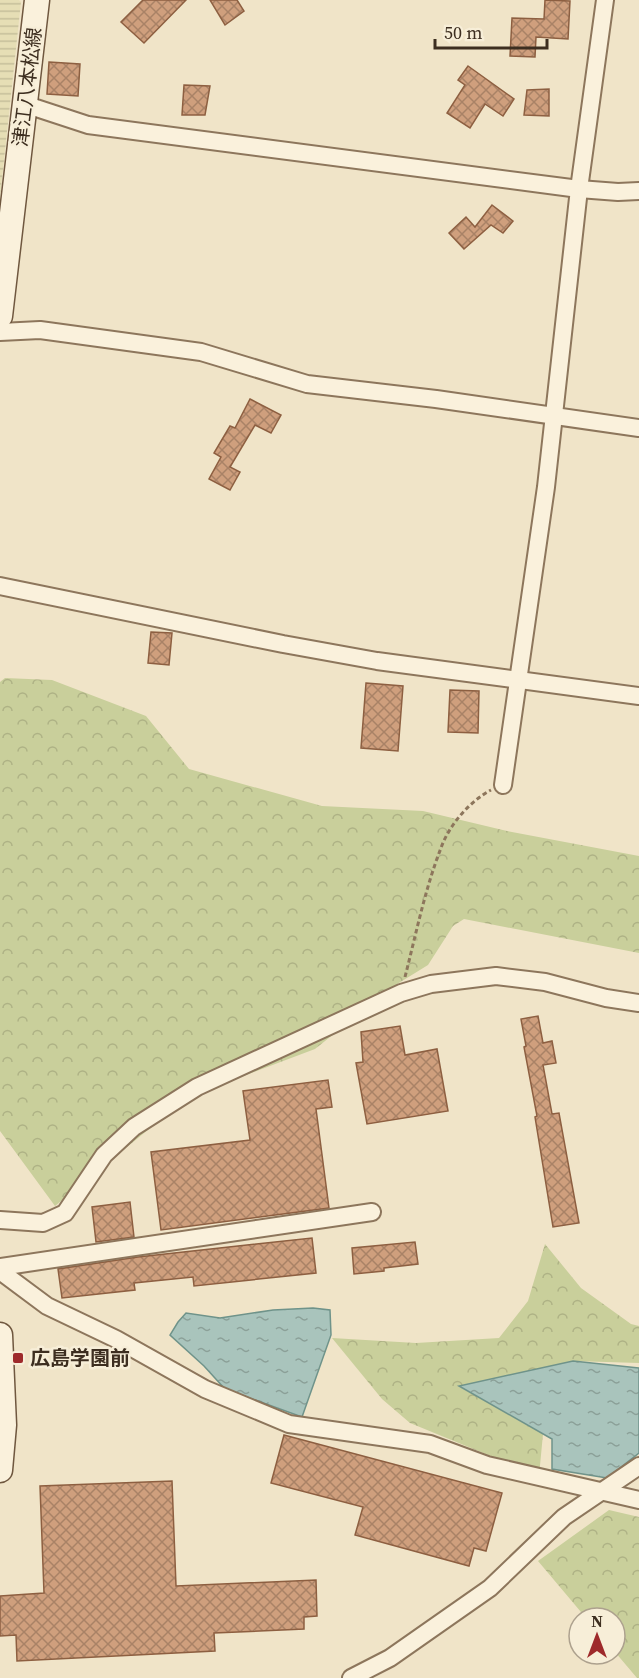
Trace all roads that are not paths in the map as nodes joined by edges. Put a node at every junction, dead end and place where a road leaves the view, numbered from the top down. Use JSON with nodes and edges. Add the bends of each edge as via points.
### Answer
{"nodes":[{"id":1,"x":37,"y":0,"type":"edge"},
{"id":2,"x":605,"y":0,"type":"edge"},
{"id":3,"x":24,"y":104,"type":"junction"},
{"id":4,"x":579,"y":189,"type":"junction"},
{"id":5,"x":639,"y":191,"type":"edge"},
{"id":6,"x":0,"y":316,"type":"edge"},
{"id":7,"x":0,"y":332,"type":"edge"},
{"id":8,"x":553,"y":417,"type":"junction"},
{"id":9,"x":639,"y":428,"type":"edge"},
{"id":10,"x":0,"y":586,"type":"edge"},
{"id":11,"x":518,"y":680,"type":"junction"},
{"id":12,"x":639,"y":696,"type":"edge"},
{"id":13,"x":503,"y":785,"type":"road end"},
{"id":14,"x":639,"y":1004,"type":"edge"},
{"id":15,"x":372,"y":1212,"type":"dead end"},
{"id":16,"x":0,"y":1220,"type":"edge"},
{"id":17,"x":0,"y":1269,"type":"edge"},
{"id":18,"x":0,"y":1335,"type":"edge"},
{"id":19,"x":2,"y":1424,"type":"edge"},
{"id":20,"x":639,"y":1466,"type":"edge"},
{"id":21,"x":0,"y":1470,"type":"edge"},
{"id":22,"x":605,"y":1490,"type":"junction"},
{"id":23,"x":639,"y":1500,"type":"edge"},
{"id":24,"x":351,"y":1678,"type":"edge"}],
"edges":[{"from":1,"to":3,"type":"main road","name":"津江八本松線"},
{"from":2,"to":4,"type":"street"},
{"from":3,"to":4,"type":"street","via":[[88,125]]},
{"from":3,"to":6,"type":"main road","name":"津江八本松線"},
{"from":4,"to":5,"type":"street"},
{"from":4,"to":8,"type":"street"},
{"from":7,"to":8,"type":"street","via":[[40,330],[201,351],[307,384]]},
{"from":8,"to":9,"type":"street"},
{"from":8,"to":11,"type":"street"},
{"from":10,"to":11,"type":"street","via":[[283,644]]},
{"from":11,"to":12,"type":"street"},
{"from":11,"to":13,"type":"street"},
{"from":14,"to":16,"type":"street","via":[[545,982],[496,976],[432,984],[401,993],[197,1086],[134,1127],[104,1155],[65,1213],[43,1223]]},
{"from":15,"to":17,"type":"street"},
{"from":17,"to":22,"type":"street","via":[[47,1306],[205,1389],[289,1424],[430,1444],[487,1465]]},
{"from":18,"to":19,"type":"main road"},
{"from":19,"to":21,"type":"main road"},
{"from":20,"to":22,"type":"street"},
{"from":22,"to":23,"type":"street"},
{"from":22,"to":24,"type":"street","via":[[564,1517],[490,1588],[390,1658]]}]}
